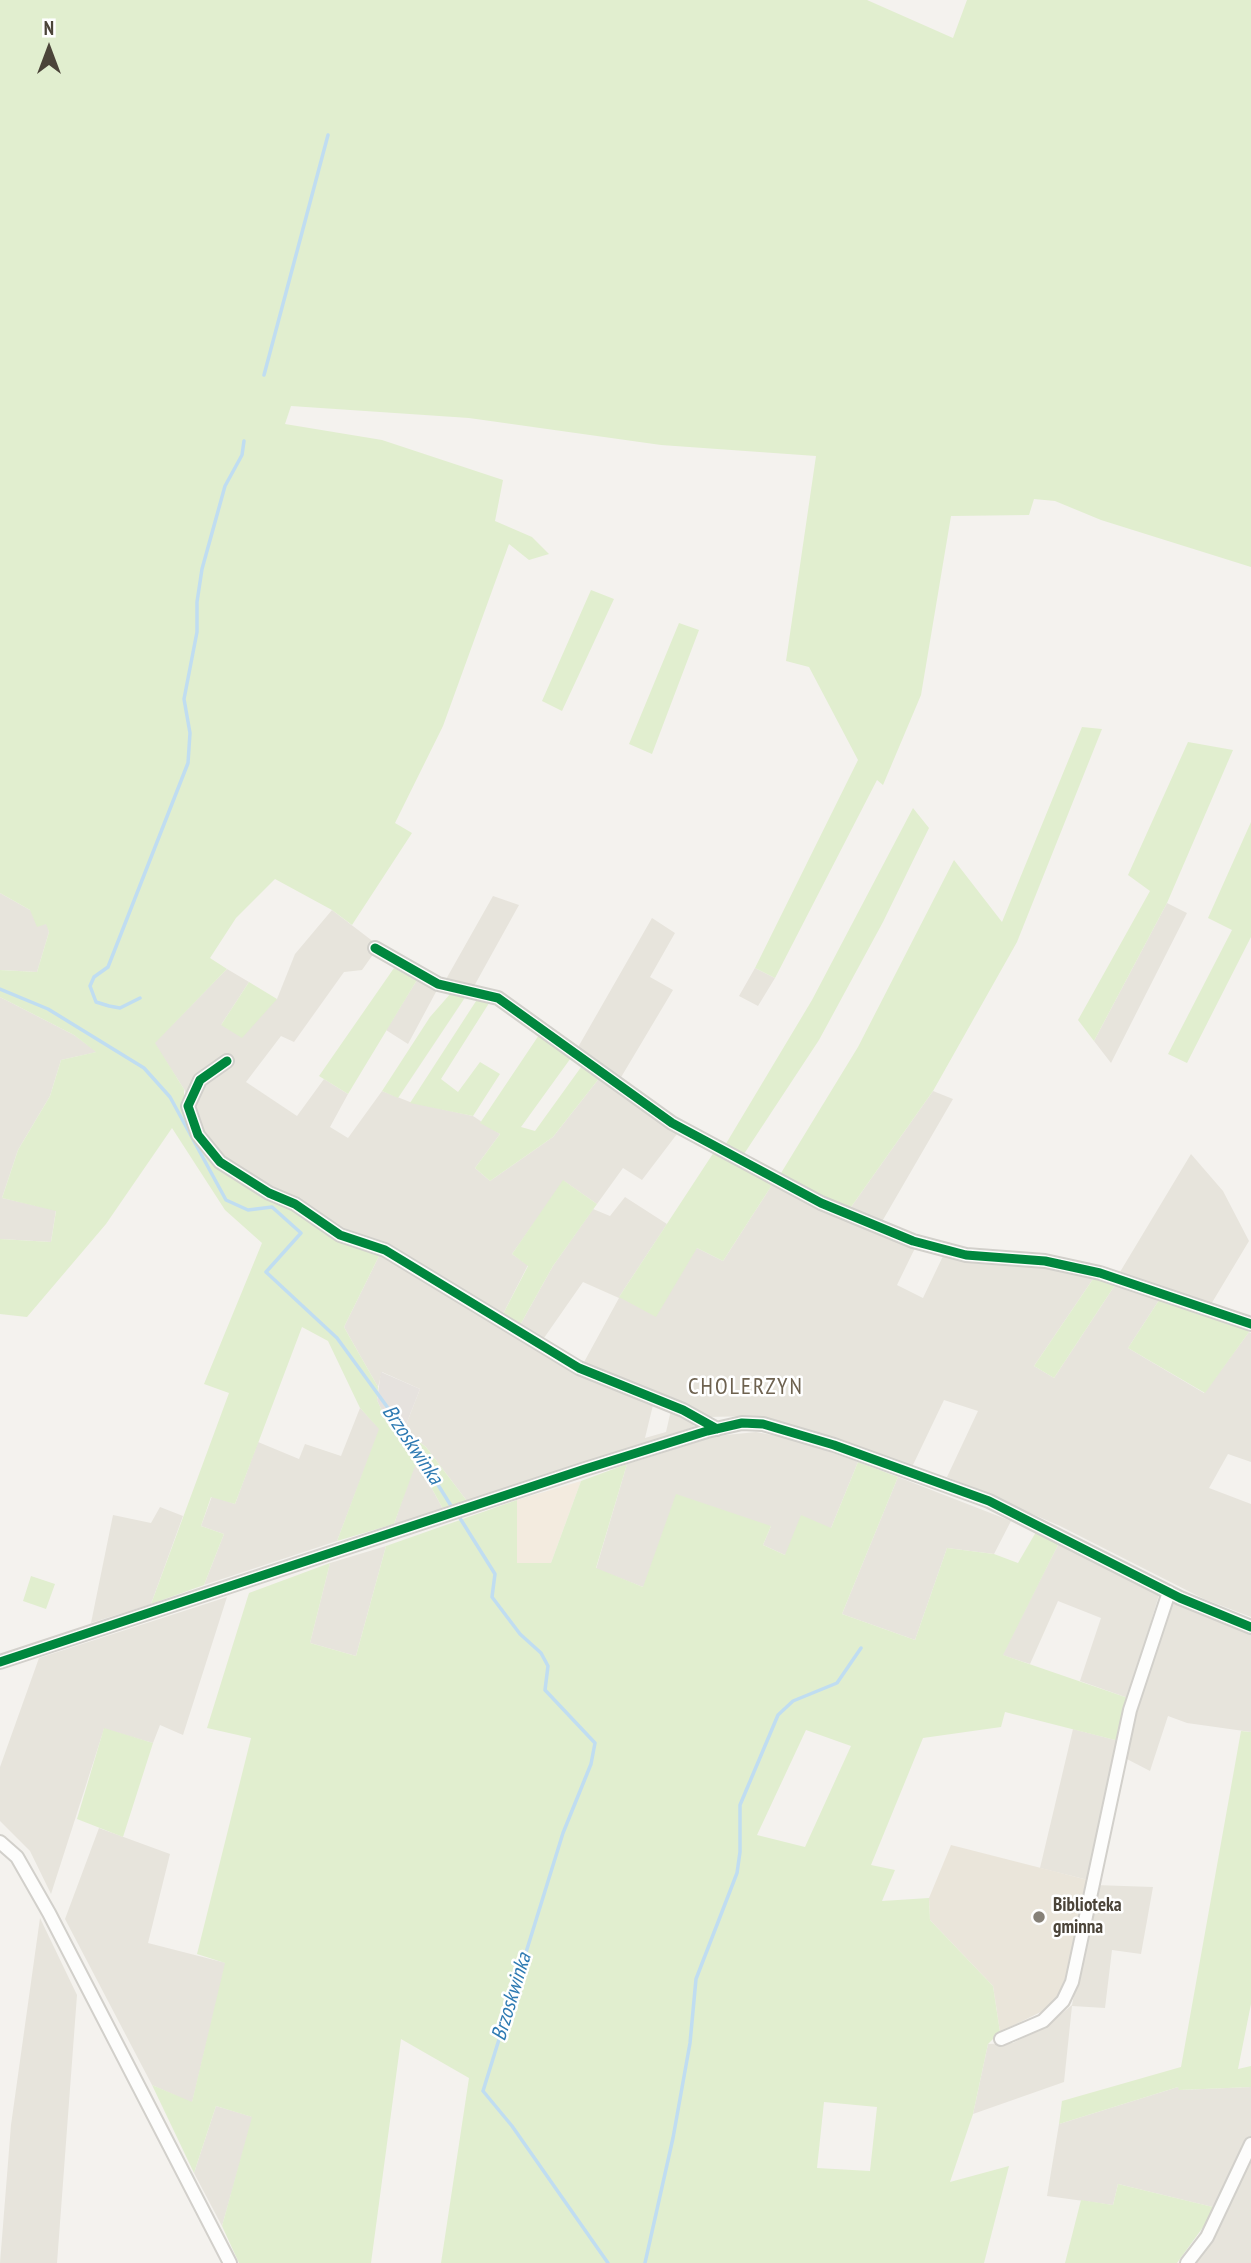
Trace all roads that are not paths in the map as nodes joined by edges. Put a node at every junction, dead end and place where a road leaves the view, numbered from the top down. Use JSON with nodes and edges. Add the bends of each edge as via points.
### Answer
{"nodes":[{"id":1,"x":375,"y":947,"type":"dead end"},
{"id":2,"x":227,"y":1061,"type":"dead end"},
{"id":3,"x":1251,"y":1324,"type":"edge"},
{"id":4,"x":717,"y":1429,"type":"junction"},
{"id":5,"x":1168,"y":1592,"type":"junction"},
{"id":6,"x":1251,"y":1627,"type":"edge"},
{"id":7,"x":0,"y":1662,"type":"edge"},
{"id":8,"x":0,"y":1842,"type":"edge"},
{"id":9,"x":1001,"y":2039,"type":"dead end"},
{"id":10,"x":1251,"y":2144,"type":"edge"},
{"id":11,"x":230,"y":2263,"type":"edge"},
{"id":12,"x":1187,"y":2263,"type":"edge"}],
"edges":[{"from":1,"to":3,"type":"street","via":[[438,984],[498,998],[671,1124],[821,1203],[913,1241],[966,1255],[1045,1261],[1100,1273]]},
{"from":2,"to":4,"type":"street","via":[[200,1080],[188,1106],[198,1135],[220,1162],[295,1204],[340,1236],[385,1250],[579,1368],[683,1410]]},
{"from":4,"to":5,"type":"street","via":[[763,1424],[856,1452],[989,1501]]},
{"from":4,"to":7,"type":"street"},
{"from":5,"to":6,"type":"street"},
{"from":5,"to":9,"type":"street","via":[[1130,1710],[1072,1982],[1063,2001],[1043,2021]]},
{"from":8,"to":11,"type":"street","via":[[17,1857],[49,1913]]},
{"from":10,"to":12,"type":"street","via":[[1207,2237]]}]}
